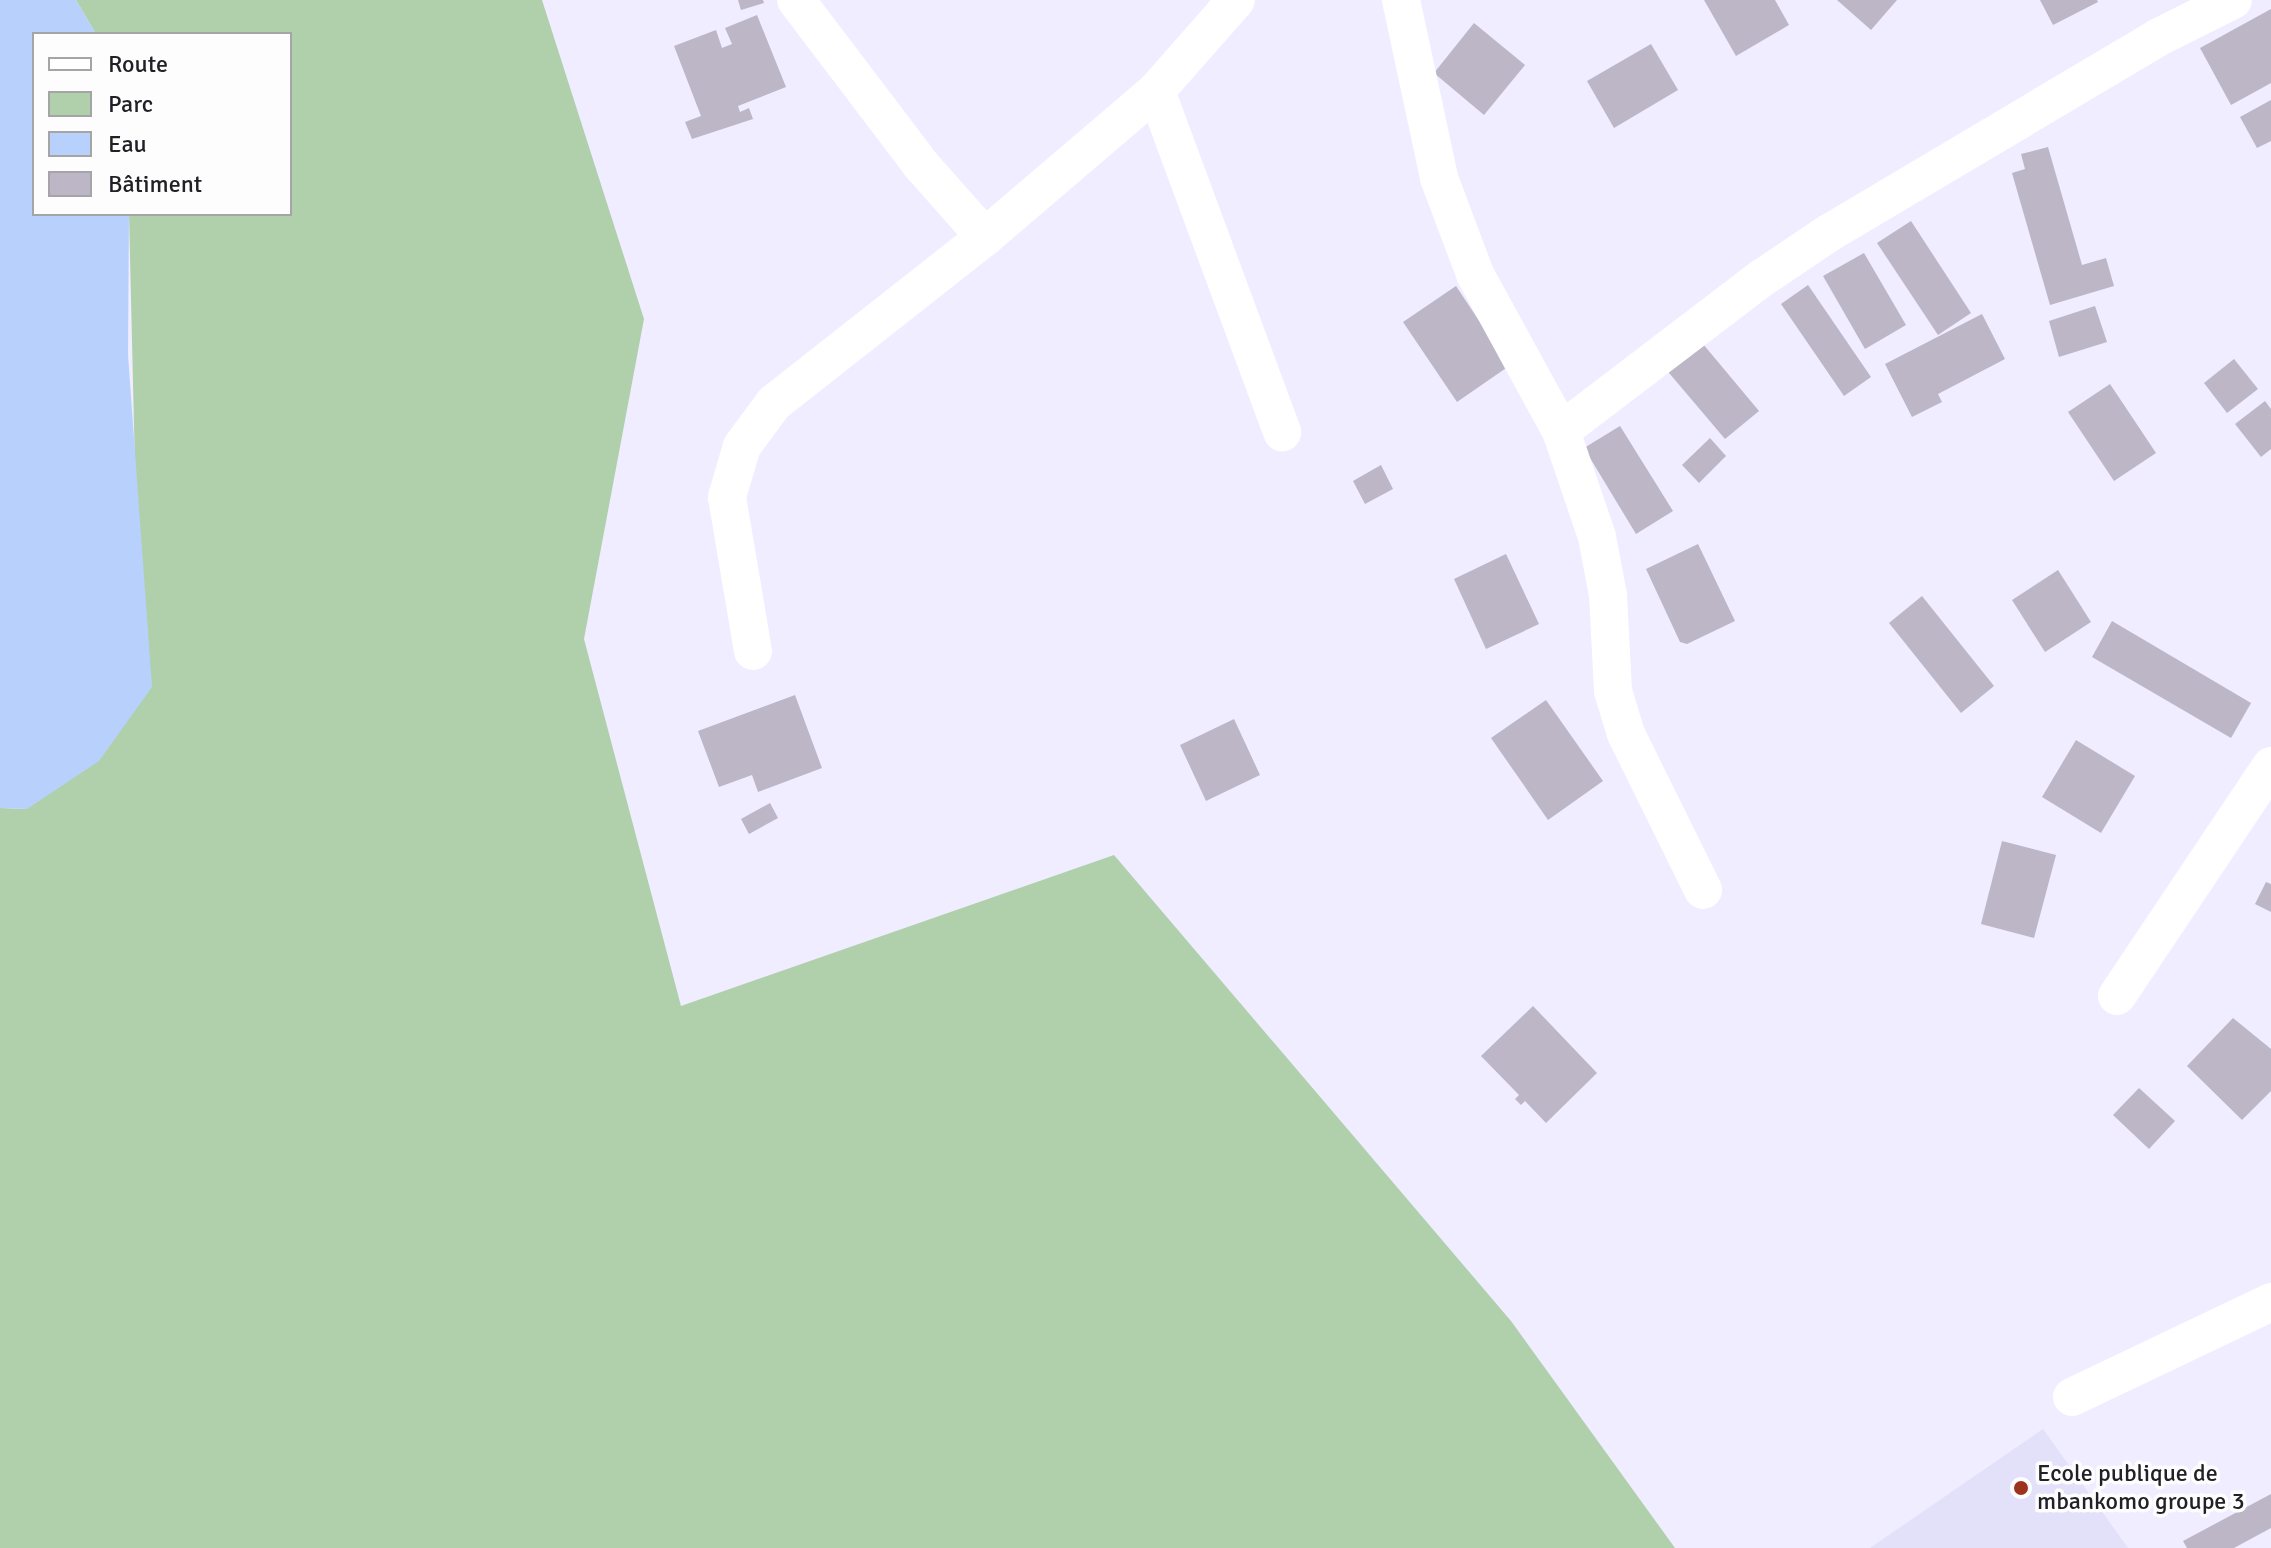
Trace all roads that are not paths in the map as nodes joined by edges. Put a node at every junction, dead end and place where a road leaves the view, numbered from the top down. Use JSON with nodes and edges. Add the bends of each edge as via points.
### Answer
{"nodes":[{"id":1,"x":796,"y":0,"type":"edge"},
{"id":2,"x":1236,"y":0,"type":"edge"},
{"id":3,"x":1401,"y":0,"type":"edge"},
{"id":4,"x":2233,"y":0,"type":"edge"},
{"id":5,"x":1156,"y":91,"type":"junction"},
{"id":6,"x":985,"y":237,"type":"junction"},
{"id":7,"x":1561,"y":431,"type":"junction"},
{"id":8,"x":1282,"y":432,"type":"dead end"},
{"id":9,"x":753,"y":651,"type":"dead end"},
{"id":10,"x":2271,"y":766,"type":"edge"},
{"id":11,"x":1703,"y":890,"type":"dead end"},
{"id":12,"x":2117,"y":996,"type":"dead end"},
{"id":13,"x":2271,"y":1302,"type":"edge"},
{"id":14,"x":2072,"y":1397,"type":"dead end"}],
"edges":[{"from":1,"to":6,"type":"street","via":[[922,166]]},
{"from":2,"to":5,"type":"street"},
{"from":3,"to":7,"type":"street","via":[[1418,92],[1454,218],[1475,274]]},
{"from":4,"to":7,"type":"street","via":[[2157,38],[1829,233],[1749,287]]},
{"from":5,"to":6,"type":"street"},
{"from":5,"to":8,"type":"street"},
{"from":6,"to":9,"type":"street","via":[[774,403],[742,446],[727,497]]},
{"from":7,"to":11,"type":"street","via":[[1597,537],[1608,595],[1613,691],[1626,734]]},
{"from":10,"to":12,"type":"street"},
{"from":13,"to":14,"type":"street"}]}
